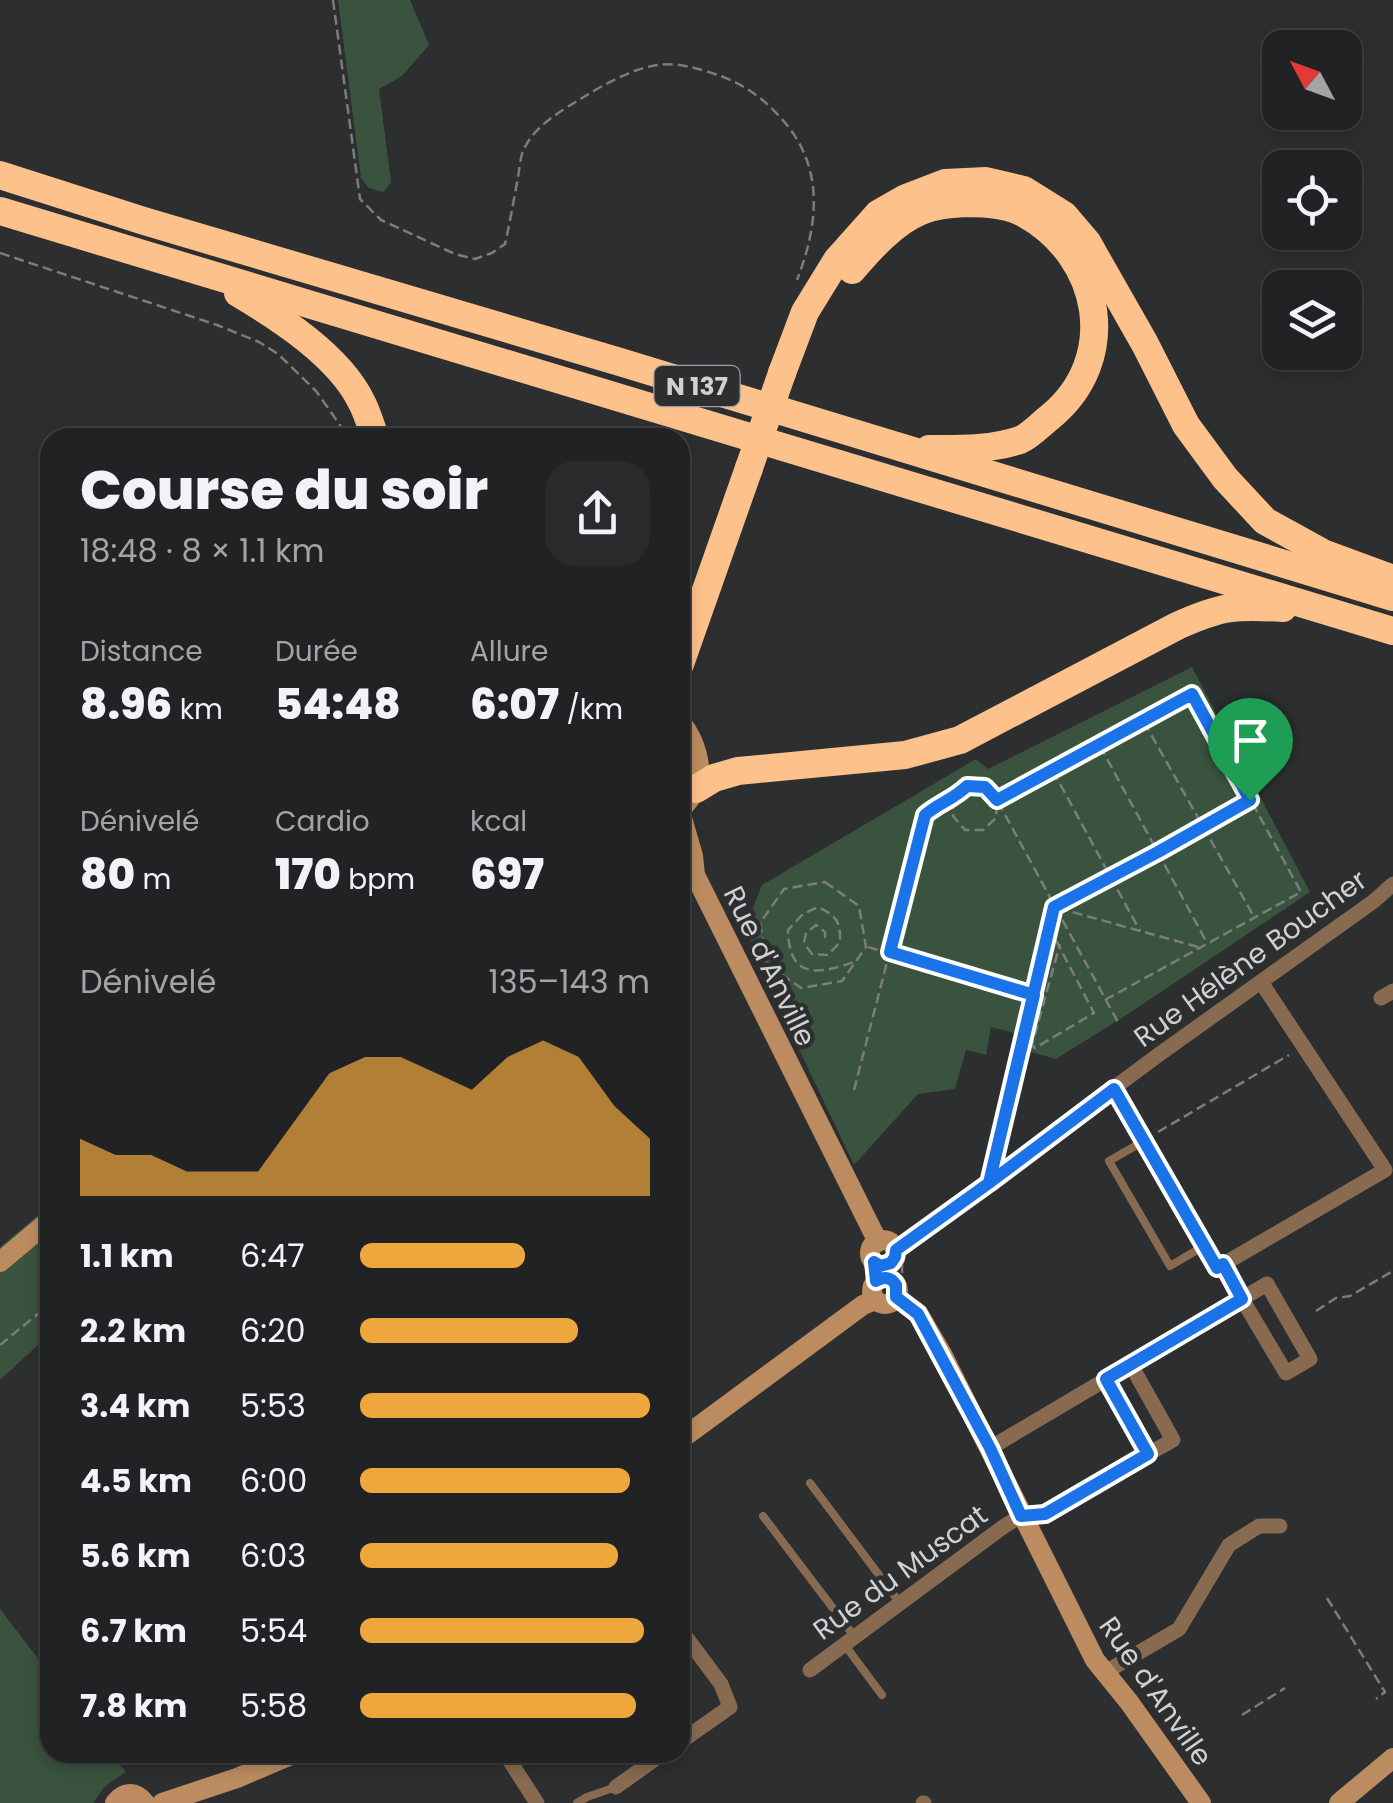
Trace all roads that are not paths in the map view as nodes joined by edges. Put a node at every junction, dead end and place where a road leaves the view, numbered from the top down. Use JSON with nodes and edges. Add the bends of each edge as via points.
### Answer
{"nodes":[{"id":1,"x":0,"y":175,"type":"edge"},
{"id":2,"x":0,"y":211,"type":"edge"},
{"id":3,"x":202,"y":272,"type":"junction"},
{"id":4,"x":786,"y":362,"type":"junction"},
{"id":5,"x":371,"y":428,"type":"edge"},
{"id":6,"x":904,"y":450,"type":"junction"},
{"id":7,"x":1393,"y":580,"type":"edge"},
{"id":8,"x":1393,"y":597,"type":"edge"},
{"id":9,"x":1324,"y":610,"type":"junction"},
{"id":10,"x":1393,"y":631,"type":"edge"},
{"id":11,"x":690,"y":636,"type":"edge"},
{"id":12,"x":690,"y":735,"type":"edge"},
{"id":13,"x":690,"y":790,"type":"edge"},
{"id":14,"x":690,"y":800,"type":"edge"},
{"id":15,"x":690,"y":836,"type":"edge"},
{"id":16,"x":690,"y":862,"type":"edge"},
{"id":17,"x":690,"y":874,"type":"edge"},
{"id":18,"x":1393,"y":884,"type":"edge"},
{"id":19,"x":1261,"y":982,"type":"junction"},
{"id":20,"x":1020,"y":1055,"type":"road end"},
{"id":21,"x":1114,"y":1089,"type":"junction"},
{"id":22,"x":1144,"y":1141,"type":"junction"},
{"id":23,"x":989,"y":1183,"type":"junction"},
{"id":24,"x":40,"y":1228,"type":"edge"},
{"id":25,"x":1205,"y":1245,"type":"junction"},
{"id":26,"x":0,"y":1262,"type":"edge"},
{"id":27,"x":888,"y":1273,"type":"junction"},
{"id":28,"x":1242,"y":1299,"type":"junction"},
{"id":29,"x":1130,"y":1365,"type":"junction"},
{"id":30,"x":1106,"y":1379,"type":"junction"},
{"id":31,"x":690,"y":1433,"type":"edge"},
{"id":32,"x":990,"y":1448,"type":"junction"},
{"id":33,"x":810,"y":1483,"type":"dead end"},
{"id":34,"x":764,"y":1516,"type":"dead end"},
{"id":35,"x":1021,"y":1516,"type":"junction"},
{"id":36,"x":1280,"y":1526,"type":"dead end"},
{"id":37,"x":900,"y":1603,"type":"junction"},
{"id":38,"x":849,"y":1640,"type":"junction"},
{"id":39,"x":690,"y":1642,"type":"edge"},
{"id":40,"x":810,"y":1670,"type":"dead end"},
{"id":41,"x":1104,"y":1673,"type":"junction"},
{"id":42,"x":882,"y":1695,"type":"dead end"},
{"id":43,"x":690,"y":1735,"type":"edge"},
{"id":44,"x":1393,"y":1758,"type":"edge"},
{"id":45,"x":272,"y":1763,"type":"edge"},
{"id":46,"x":511,"y":1763,"type":"edge"},
{"id":47,"x":649,"y":1763,"type":"edge"},
{"id":48,"x":616,"y":1786,"type":"joint"},
{"id":49,"x":115,"y":1803,"type":"edge"},
{"id":50,"x":145,"y":1803,"type":"edge"},
{"id":51,"x":162,"y":1803,"type":"edge"},
{"id":52,"x":538,"y":1803,"type":"edge"},
{"id":53,"x":577,"y":1803,"type":"edge"},
{"id":54,"x":1200,"y":1803,"type":"edge"},
{"id":55,"x":1339,"y":1803,"type":"edge"}],
"edges":[{"from":1,"to":6,"type":"highway","number":"N 137"},
{"from":2,"to":3,"type":"highway","number":"N 137"},
{"from":3,"to":5,"type":"highway","via":[[290,326],[328,358],[362,401]]},
{"from":3,"to":9,"type":"highway","number":"N 137"},
{"from":4,"to":6,"type":"highway","via":[[854,267],[920,212],[987,203],[1022,212],[1053,234],[1076,259],[1093,304],[1094,343],[1083,378],[1063,407],[1022,440]]},
{"from":4,"to":7,"type":"highway","via":[[805,312],[837,260],[878,214],[945,183],[986,181],[1024,190],[1064,215],[1088,242],[1186,426],[1224,478],[1265,521]]},
{"from":4,"to":11,"type":"highway","bridge":true},
{"from":6,"to":8,"type":"highway","number":"N 137"},
{"from":9,"to":10,"type":"highway","number":"N 137"},
{"from":9,"to":14,"type":"highway","via":[[1212,610],[960,740],[904,755],[738,771],[714,778]]},
{"from":12,"to":13,"type":"street","name":"Rue d'Anville","via":[[698,767]]},
{"from":15,"to":16,"type":"street","name":"Rue d'Anville"},
{"from":17,"to":27,"type":"street","name":"Rue d'Anville"},
{"from":18,"to":19,"type":"street","name":"Rue Hélène Boucher"},
{"from":19,"to":21,"type":"street","name":"Rue Hélène Boucher"},
{"from":19,"to":25,"type":"street","via":[[1386,1170],[1217,1268]]},
{"from":20,"to":23,"type":"street"},
{"from":21,"to":22,"type":"street"},
{"from":21,"to":23,"type":"street","name":"Rue Hélène Boucher"},
{"from":22,"to":25,"type":"street"},
{"from":22,"to":25,"type":"lane","via":[[1109,1162],[1170,1266]]},
{"from":23,"to":27,"type":"street","name":"Rue Hélène Boucher"},
{"from":24,"to":26,"type":"street"},
{"from":27,"to":31,"type":"street","via":[[863,1305]]},
{"from":27,"to":32,"type":"street","name":"Rue d'Anville","via":[[926,1327]]},
{"from":28,"to":28,"type":"street","via":[[1267,1284],[1310,1359],[1286,1373]]},
{"from":28,"to":29,"type":"street"},
{"from":29,"to":30,"type":"street"},
{"from":29,"to":30,"type":"street","via":[[1173,1440],[1148,1454]]},
{"from":30,"to":32,"type":"street"},
{"from":32,"to":35,"type":"street","name":"Rue d'Anville"},
{"from":33,"to":37,"type":"lane"},
{"from":34,"to":38,"type":"lane"},
{"from":35,"to":37,"type":"street","name":"Rue du Muscat"},
{"from":35,"to":41,"type":"street","name":"Rue d'Anville"},
{"from":36,"to":41,"type":"street","via":[[1259,1526],[1229,1545],[1180,1629]]},
{"from":37,"to":38,"type":"street","name":"Rue du Muscat"},
{"from":38,"to":40,"type":"street","name":"Rue du Muscat"},
{"from":38,"to":42,"type":"lane"},
{"from":39,"to":43,"type":"street","via":[[730,1707]]},
{"from":41,"to":54,"type":"street","name":"Rue d'Anville"},
{"from":44,"to":55,"type":"street"},
{"from":45,"to":51,"type":"street"},
{"from":46,"to":52,"type":"street"},
{"from":47,"to":48,"type":"street"},
{"from":48,"to":53,"type":"lane"},
{"from":49,"to":50,"type":"street","via":[[131,1794]]}]}
